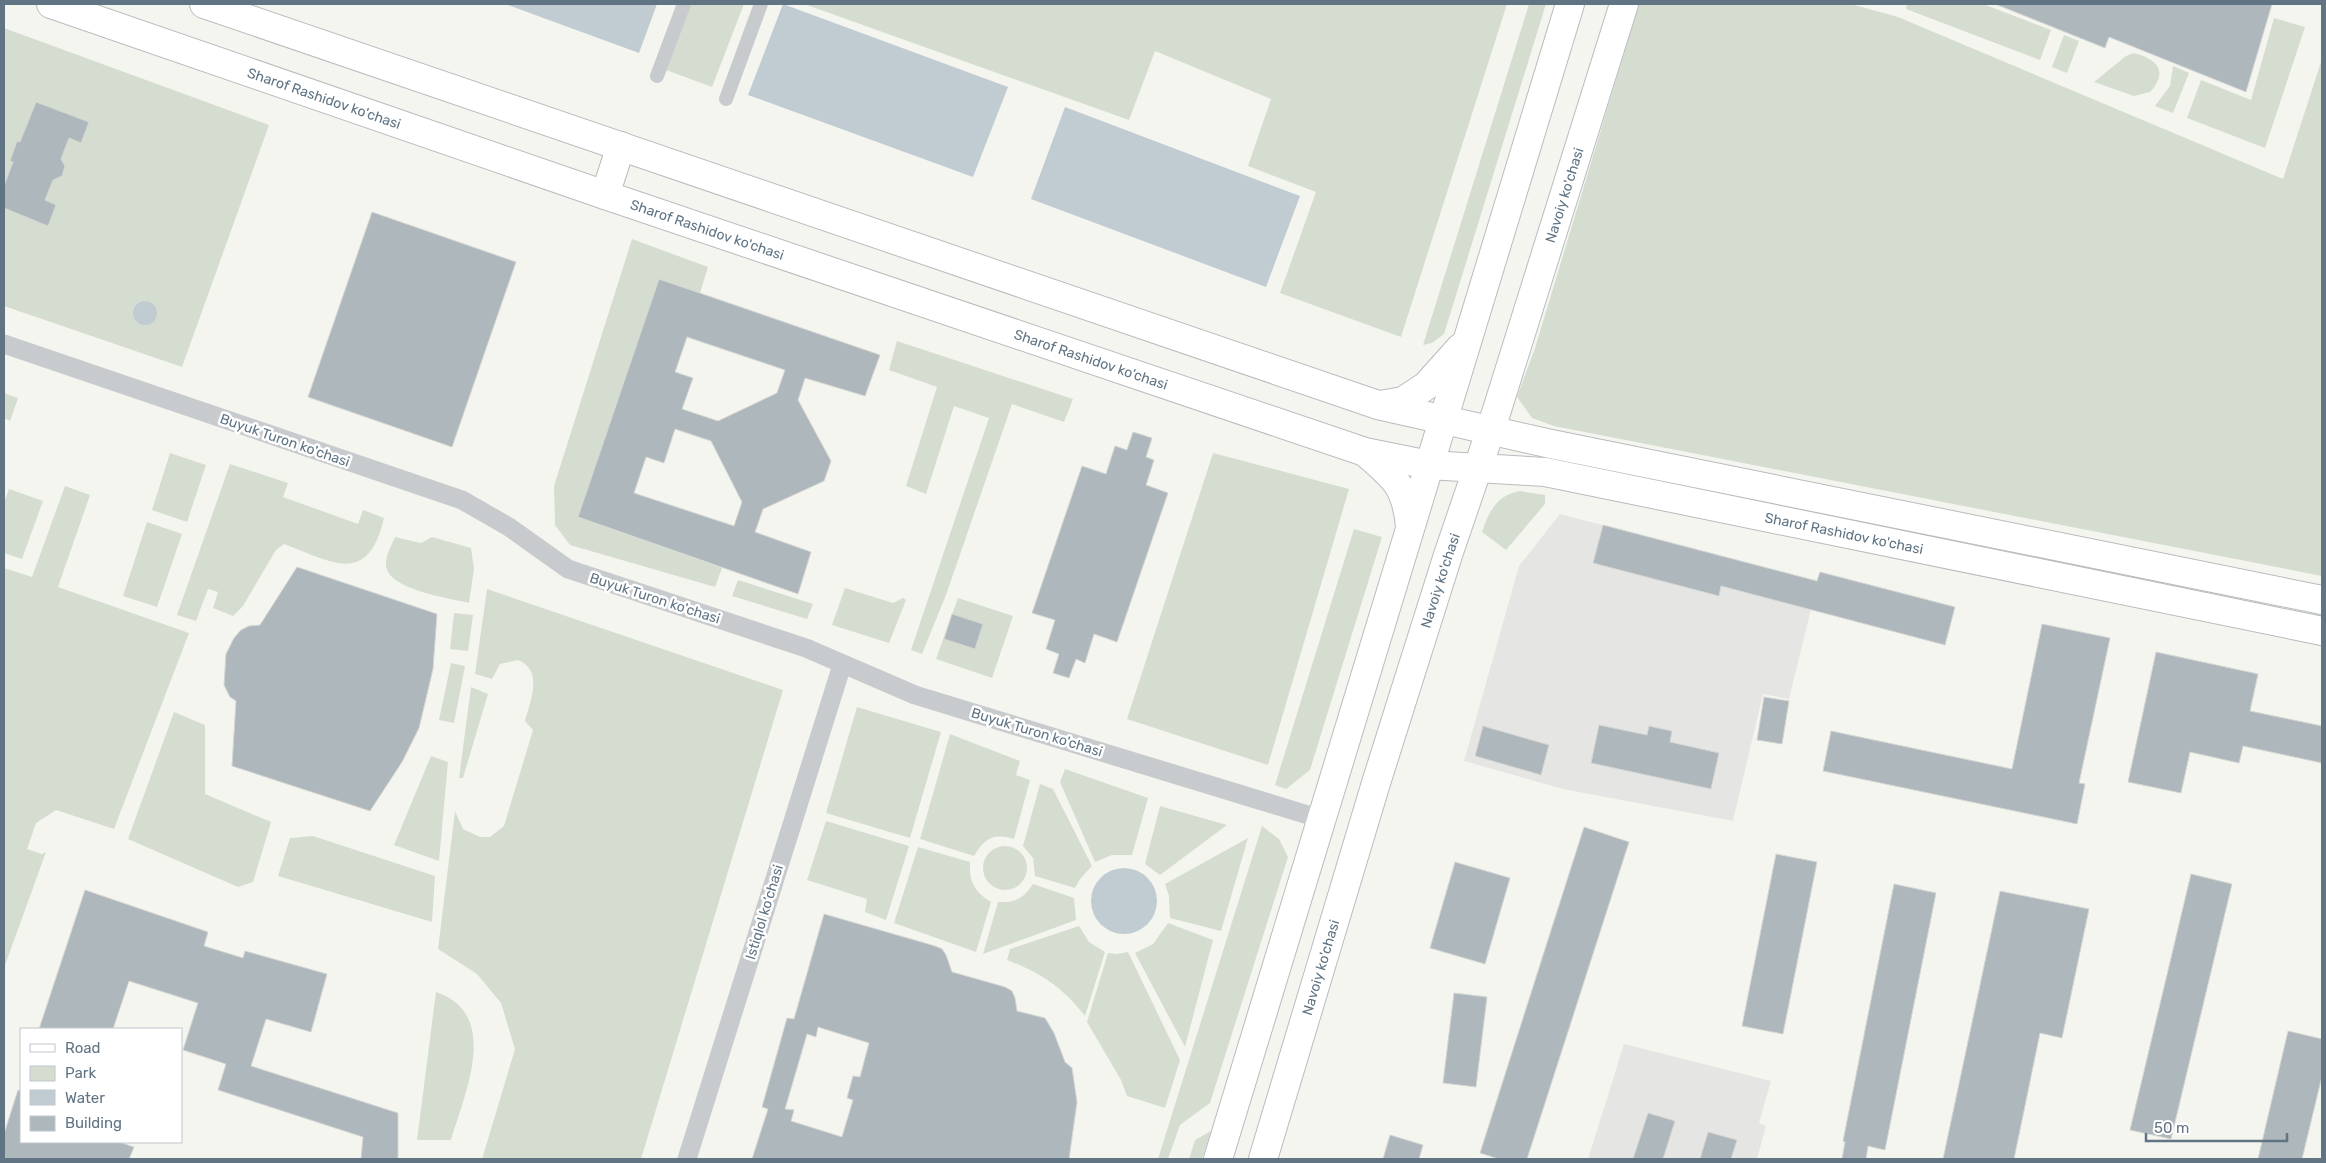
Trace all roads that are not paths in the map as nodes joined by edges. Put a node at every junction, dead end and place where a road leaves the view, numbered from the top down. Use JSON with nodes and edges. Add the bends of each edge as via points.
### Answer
{"nodes":[{"id":1,"x":51,"y":4,"type":"edge"},
{"id":2,"x":204,"y":4,"type":"edge"},
{"id":3,"x":684,"y":4,"type":"edge"},
{"id":4,"x":761,"y":4,"type":"edge"},
{"id":5,"x":1570,"y":4,"type":"edge"},
{"id":6,"x":1624,"y":4,"type":"edge"},
{"id":7,"x":657,"y":76,"type":"dead end"},
{"id":8,"x":726,"y":99,"type":"dead end"},
{"id":9,"x":621,"y":146,"type":"junction"},
{"id":10,"x":606,"y":195,"type":"junction"},
{"id":11,"x":1469,"y":333,"type":"junction"},
{"id":12,"x":4,"y":344,"type":"edge"},
{"id":13,"x":1378,"y":405,"type":"junction"},
{"id":14,"x":1443,"y":419,"type":"junction"},
{"id":15,"x":1491,"y":429,"type":"junction"},
{"id":16,"x":1365,"y":452,"type":"junction"},
{"id":17,"x":1430,"y":465,"type":"junction"},
{"id":18,"x":1477,"y":468,"type":"junction"},
{"id":19,"x":1410,"y":529,"type":"junction"},
{"id":20,"x":2322,"y":600,"type":"edge"},
{"id":21,"x":2322,"y":631,"type":"edge"},
{"id":22,"x":842,"y":665,"type":"junction"},
{"id":23,"x":1321,"y":819,"type":"junction"},
{"id":24,"x":687,"y":1159,"type":"edge"},
{"id":25,"x":1218,"y":1159,"type":"edge"},
{"id":26,"x":1263,"y":1159,"type":"edge"}],
"edges":[{"from":1,"to":10,"type":"main road","name":"Sharof Rashidov ko'chasi"},
{"from":2,"to":9,"type":"main road","name":"Sharof Rashidov ko'chasi"},
{"from":3,"to":7,"type":"street"},
{"from":4,"to":8,"type":"street"},
{"from":5,"to":11,"type":"main road"},
{"from":6,"to":15,"type":"main road","name":"Navoiy ko'chasi"},
{"from":9,"to":10,"type":"main road"},
{"from":9,"to":13,"type":"main road","name":"Sharof Rashidov ko'chasi"},
{"from":10,"to":16,"type":"main road","name":"Sharof Rashidov ko'chasi"},
{"from":11,"to":13,"type":"main road","name":"Sharof Rashidov ko'chasi","via":[[1453,357],[1426,386],[1403,401]]},
{"from":11,"to":14,"type":"main road"},
{"from":12,"to":22,"type":"street","name":"Buyuk Turon ko'chasi","via":[[462,500],[509,527],[568,570],[806,648]]},
{"from":13,"to":14,"type":"main road","name":"Sharof Rashidov ko'chasi"},
{"from":14,"to":15,"type":"main road","name":"Sharof Rashidov ko'chasi"},
{"from":14,"to":17,"type":"main road"},
{"from":14,"to":18,"type":"main road"},
{"from":15,"to":18,"type":"main road","name":"Navoiy ko'chasi"},
{"from":15,"to":20,"type":"main road","name":"Sharof Rashidov ko'chasi","via":[[1551,444]]},
{"from":16,"to":17,"type":"main road","name":"Sharof Rashidov ko'chasi"},
{"from":16,"to":19,"type":"main road","name":"Sharof Rashidov ko'chasi","via":[[1400,484],[1408,507]]},
{"from":17,"to":18,"type":"main road","name":"Sharof Rashidov ko'chasi"},
{"from":17,"to":19,"type":"main road"},
{"from":18,"to":21,"type":"main road","name":"Sharof Rashidov ko'chasi","via":[[1545,472]]},
{"from":18,"to":26,"type":"main road","name":"Navoiy ko'chasi","via":[[1376,783]]},
{"from":19,"to":23,"type":"main road"},
{"from":22,"to":23,"type":"street","name":"Buyuk Turon ko'chasi","via":[[915,695]]},
{"from":22,"to":24,"type":"street","name":"Istiqlol ko‘chasi"},
{"from":23,"to":25,"type":"main road"}]}
